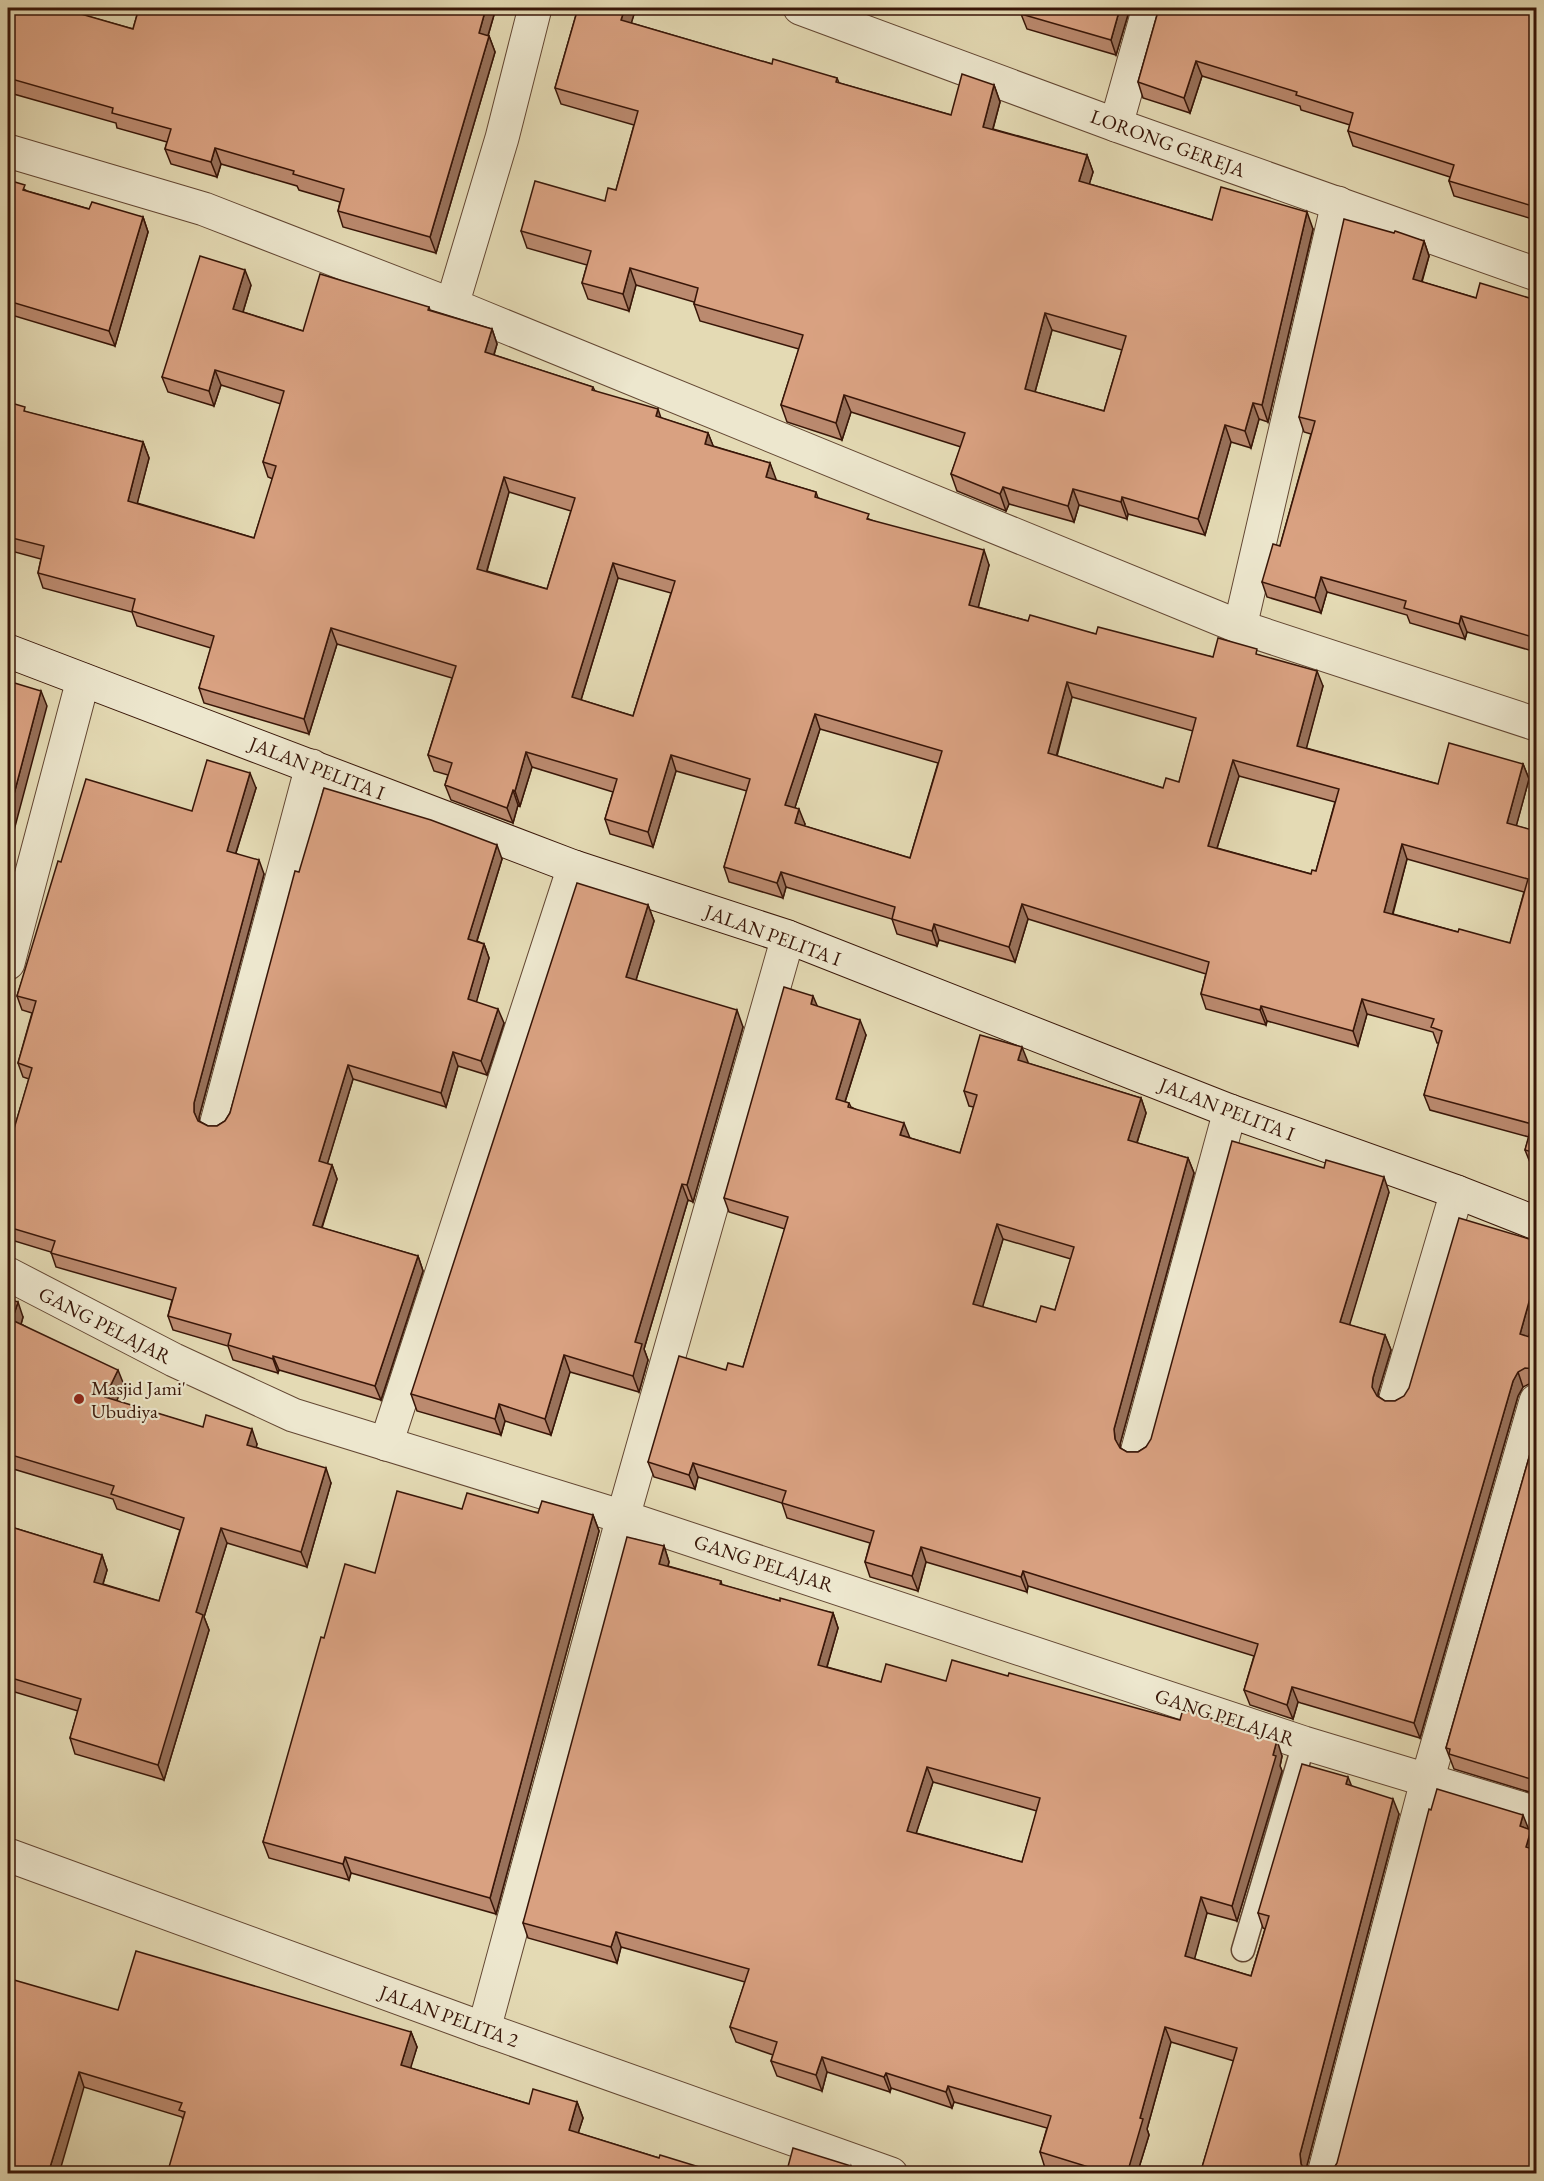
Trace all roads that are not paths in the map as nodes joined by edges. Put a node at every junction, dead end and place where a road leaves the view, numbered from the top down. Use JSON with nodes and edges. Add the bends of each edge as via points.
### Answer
{"nodes":[{"id":1,"x":535,"y":8,"type":"edge"},
{"id":2,"x":800,"y":8,"type":"edge"},
{"id":3,"x":1149,"y":8,"type":"edge"},
{"id":4,"x":1116,"y":125,"type":"junction"},
{"id":5,"x":8,"y":151,"type":"edge"},
{"id":6,"x":1338,"y":203,"type":"junction"},
{"id":7,"x":1536,"y":274,"type":"edge"},
{"id":8,"x":452,"y":305,"type":"junction"},
{"id":9,"x":1240,"y":627,"type":"junction"},
{"id":10,"x":8,"y":651,"type":"edge"},
{"id":11,"x":83,"y":680,"type":"junction"},
{"id":12,"x":1536,"y":724,"type":"edge"},
{"id":13,"x":312,"y":766,"type":"junction"},
{"id":14,"x":574,"y":867,"type":"junction"},
{"id":15,"x":788,"y":937,"type":"junction"},
{"id":16,"x":8,"y":963,"type":"edge"},
{"id":17,"x":1230,"y":1111,"type":"junction"},
{"id":18,"x":217,"y":1122,"type":"dead end"},
{"id":19,"x":1457,"y":1192,"type":"junction"},
{"id":20,"x":1536,"y":1223,"type":"edge"},
{"id":21,"x":8,"y":1274,"type":"edge"},
{"id":22,"x":1396,"y":1398,"type":"edge"},
{"id":23,"x":1536,"y":1401,"type":"edge"},
{"id":24,"x":386,"y":1444,"type":"junction"},
{"id":25,"x":1138,"y":1449,"type":"edge"},
{"id":26,"x":623,"y":1517,"type":"junction"},
{"id":27,"x":1304,"y":1743,"type":"junction"},
{"id":28,"x":1427,"y":1781,"type":"junction"},
{"id":29,"x":1536,"y":1813,"type":"edge"},
{"id":30,"x":8,"y":1855,"type":"edge"},
{"id":31,"x":1243,"y":1950,"type":"dead end"},
{"id":32,"x":484,"y":2029,"type":"junction"},
{"id":33,"x":891,"y":2174,"type":"edge"},
{"id":34,"x":1324,"y":2174,"type":"edge"}],
"edges":[{"from":1,"to":8,"type":"street","via":[[502,138]]},
{"from":2,"to":4,"type":"street","name":"LORONG GEREJA"},
{"from":3,"to":4,"type":"street"},
{"from":4,"to":6,"type":"street","name":"LORONG GEREJA"},
{"from":5,"to":8,"type":"street","via":[[204,209]]},
{"from":6,"to":7,"type":"street","name":"LORONG GEREJA"},
{"from":6,"to":9,"type":"street"},
{"from":8,"to":9,"type":"street"},
{"from":9,"to":12,"type":"street"},
{"from":10,"to":11,"type":"street","name":"JALAN PELITA I"},
{"from":11,"to":13,"type":"street","name":"JALAN PELITA I"},
{"from":11,"to":16,"type":"street"},
{"from":13,"to":14,"type":"street","name":"JALAN PELITA I"},
{"from":13,"to":18,"type":"street"},
{"from":14,"to":15,"type":"street","name":"JALAN PELITA I"},
{"from":14,"to":24,"type":"street"},
{"from":15,"to":17,"type":"street","name":"JALAN PELITA I"},
{"from":15,"to":26,"type":"street"},
{"from":17,"to":19,"type":"street","name":"JALAN PELITA I"},
{"from":17,"to":25,"type":"street"},
{"from":19,"to":20,"type":"street","name":"JALAN PELITA I"},
{"from":19,"to":22,"type":"street"},
{"from":21,"to":24,"type":"street","name":"GANG PELAJAR","via":[[174,1360],[294,1415]]},
{"from":23,"to":28,"type":"street"},
{"from":24,"to":26,"type":"street","name":"GANG PELAJAR"},
{"from":26,"to":27,"type":"street","name":"GANG PELAJAR"},
{"from":26,"to":32,"type":"street"},
{"from":27,"to":28,"type":"street","name":"GANG PELAJAR"},
{"from":27,"to":31,"type":"lane"},
{"from":28,"to":29,"type":"street","name":"GANG PELAJAR"},
{"from":28,"to":34,"type":"street"},
{"from":30,"to":32,"type":"street","name":"JALAN PELITA 2"},
{"from":32,"to":33,"type":"street","name":"JALAN PELITA 2"}]}
